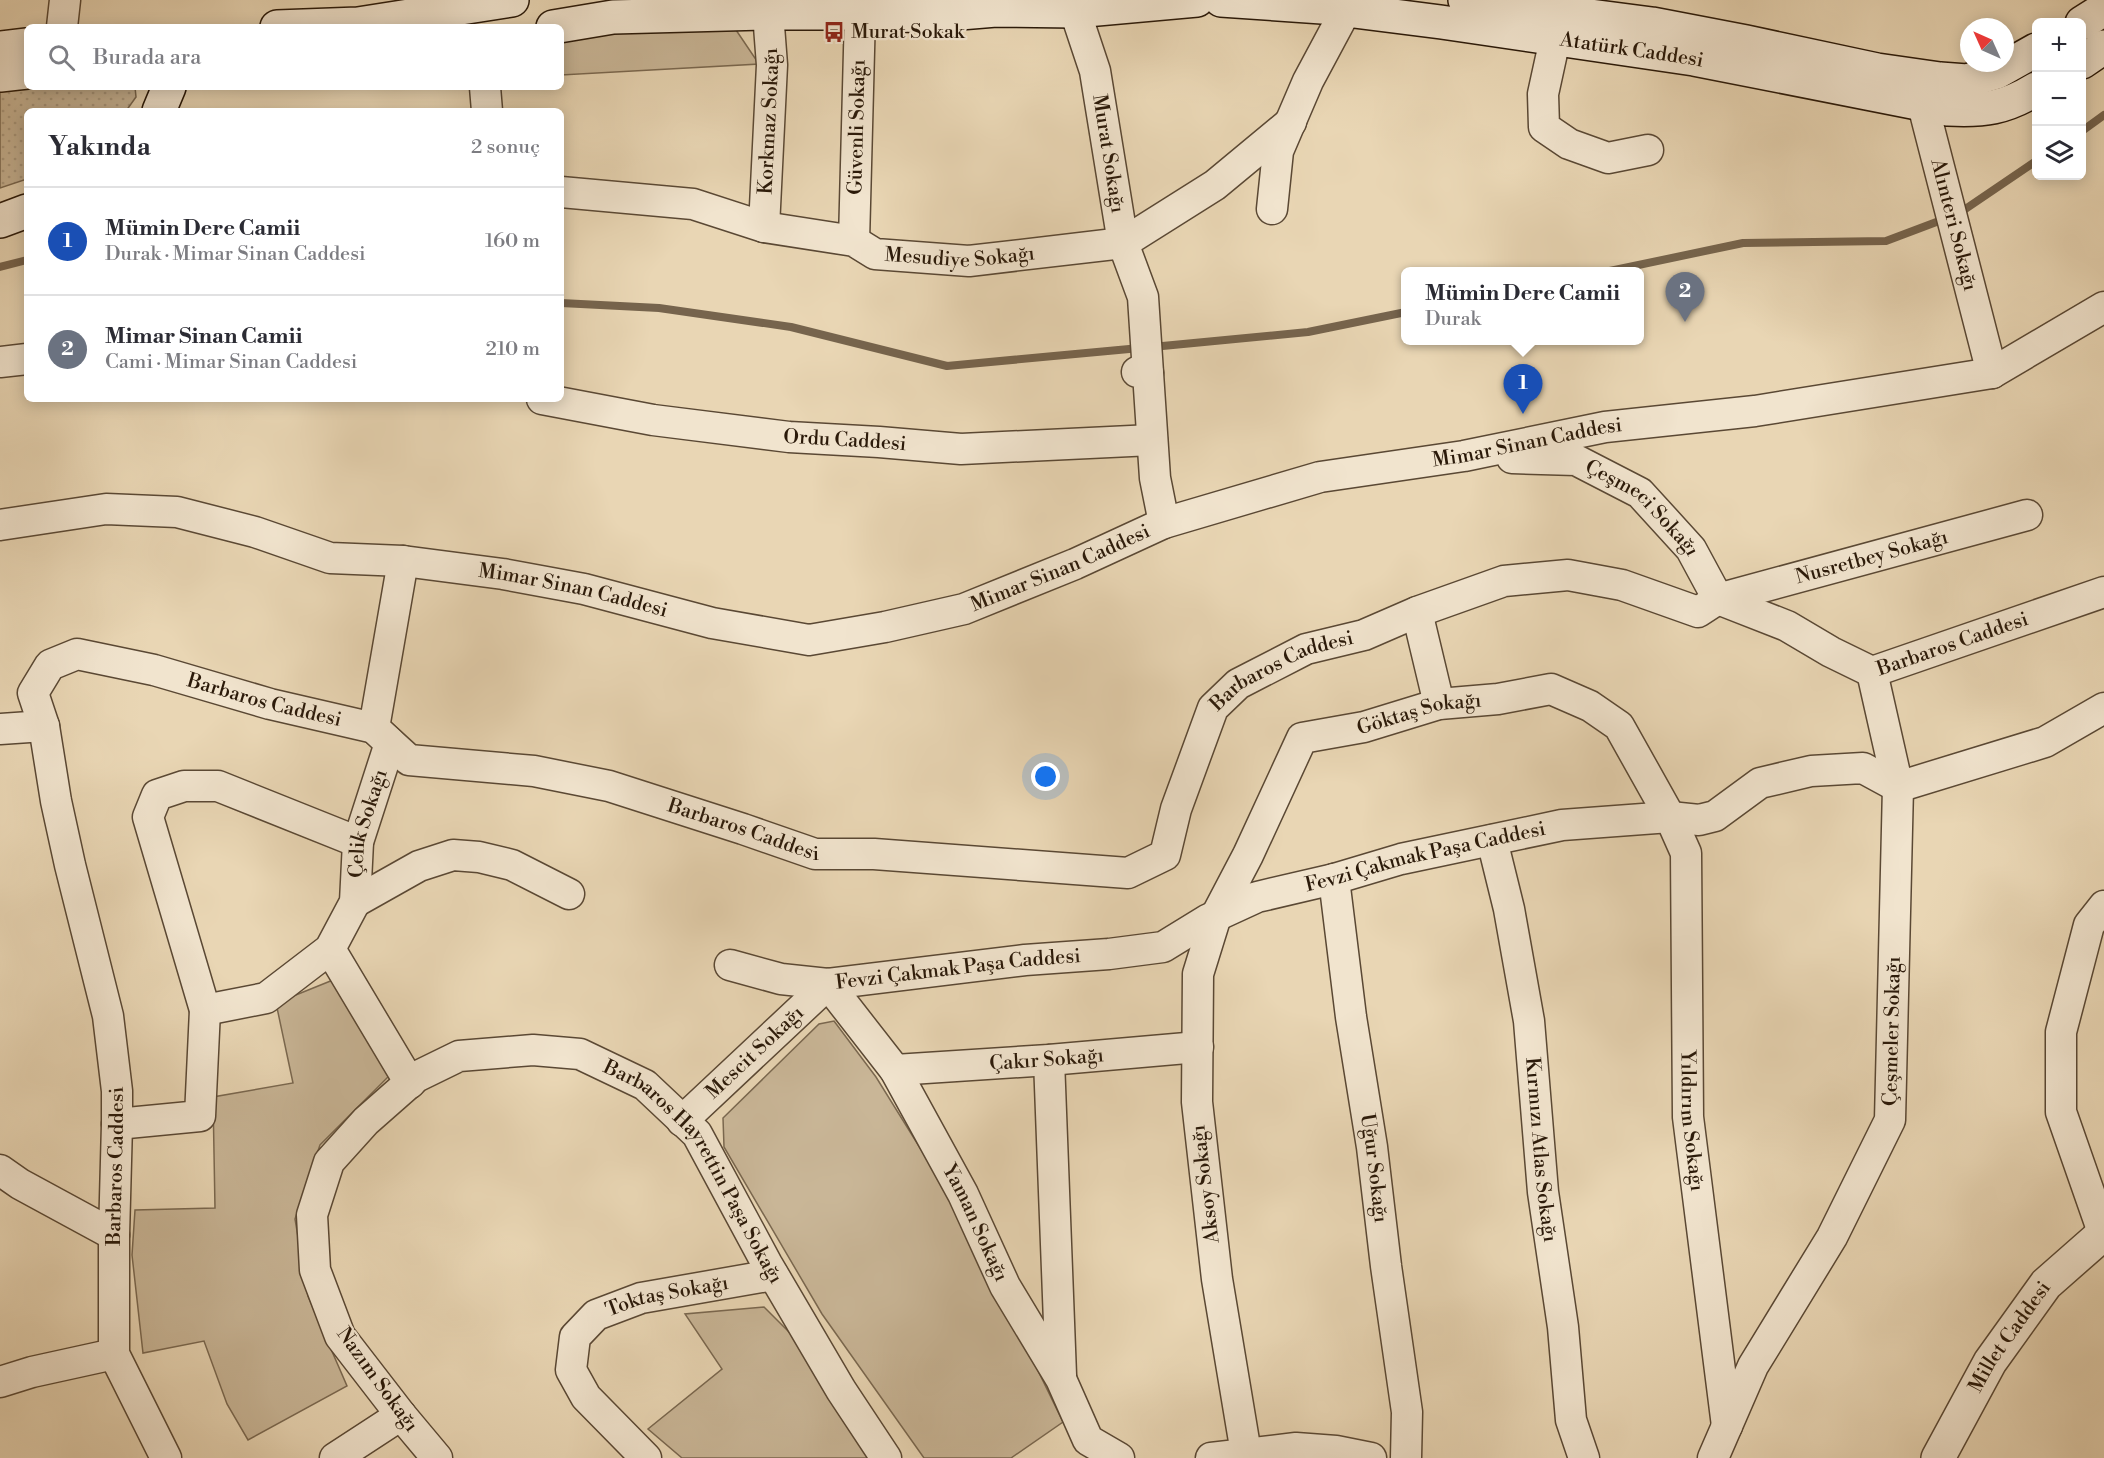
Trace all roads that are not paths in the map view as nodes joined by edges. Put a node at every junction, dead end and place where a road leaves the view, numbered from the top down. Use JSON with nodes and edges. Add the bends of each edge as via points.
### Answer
{"nodes":[{"id":1,"x":65,"y":0,"type":"edge"},
{"id":2,"x":512,"y":0,"type":"edge"},
{"id":3,"x":1197,"y":0,"type":"edge"},
{"id":4,"x":1221,"y":0,"type":"edge"},
{"id":5,"x":1464,"y":0,"type":"edge"},
{"id":6,"x":1005,"y":5,"type":"edge"},
{"id":7,"x":609,"y":8,"type":"edge"},
{"id":8,"x":2104,"y":9,"type":"edge"},
{"id":9,"x":1346,"y":10,"type":"junction"},
{"id":10,"x":1075,"y":11,"type":"junction"},
{"id":11,"x":768,"y":13,"type":"junction"},
{"id":12,"x":860,"y":13,"type":"junction"},
{"id":13,"x":2086,"y":20,"type":"edge"},
{"id":14,"x":62,"y":24,"type":"edge"},
{"id":15,"x":358,"y":24,"type":"edge"},
{"id":16,"x":562,"y":24,"type":"edge"},
{"id":17,"x":1555,"y":39,"type":"junction"},
{"id":18,"x":24,"y":45,"type":"edge"},
{"id":19,"x":2104,"y":47,"type":"edge"},
{"id":20,"x":0,"y":48,"type":"edge"},
{"id":21,"x":2032,"y":53,"type":"edge"},
{"id":22,"x":2086,"y":59,"type":"edge"},
{"id":23,"x":24,"y":72,"type":"edge"},
{"id":24,"x":0,"y":75,"type":"edge"},
{"id":25,"x":168,"y":90,"type":"edge"},
{"id":26,"x":485,"y":90,"type":"edge"},
{"id":27,"x":1925,"y":91,"type":"junction"},
{"id":28,"x":2032,"y":92,"type":"edge"},
{"id":29,"x":160,"y":108,"type":"edge"},
{"id":30,"x":487,"y":108,"type":"edge"},
{"id":31,"x":1291,"y":122,"type":"junction"},
{"id":32,"x":1648,"y":150,"type":"dead end"},
{"id":33,"x":564,"y":192,"type":"edge"},
{"id":34,"x":1272,"y":209,"type":"dead end"},
{"id":35,"x":24,"y":212,"type":"edge"},
{"id":36,"x":0,"y":221,"type":"edge"},
{"id":37,"x":764,"y":227,"type":"junction"},
{"id":38,"x":854,"y":241,"type":"junction"},
{"id":39,"x":1123,"y":243,"type":"junction"},
{"id":40,"x":2104,"y":307,"type":"edge"},
{"id":41,"x":24,"y":359,"type":"edge"},
{"id":42,"x":0,"y":362,"type":"edge"},
{"id":43,"x":1992,"y":373,"type":"junction"},
{"id":44,"x":558,"y":402,"type":"edge"},
{"id":45,"x":1152,"y":440,"type":"junction"},
{"id":46,"x":1464,"y":456,"type":"junction"},
{"id":47,"x":2026,"y":515,"type":"dead end"},
{"id":48,"x":1164,"y":523,"type":"junction"},
{"id":49,"x":0,"y":525,"type":"edge"},
{"id":50,"x":403,"y":561,"type":"junction"},
{"id":51,"x":2104,"y":592,"type":"edge"},
{"id":52,"x":1718,"y":599,"type":"junction"},
{"id":53,"x":1418,"y":612,"type":"junction"},
{"id":54,"x":1872,"y":672,"type":"junction"},
{"id":55,"x":1439,"y":704,"type":"junction"},
{"id":56,"x":2104,"y":708,"type":"edge"},
{"id":57,"x":44,"y":726,"type":"junction"},
{"id":58,"x":374,"y":728,"type":"junction"},
{"id":59,"x":0,"y":729,"type":"edge"},
{"id":60,"x":1898,"y":787,"type":"junction"},
{"id":61,"x":1670,"y":817,"type":"junction"},
{"id":62,"x":1492,"y":840,"type":"junction"},
{"id":63,"x":358,"y":843,"type":"junction"},
{"id":64,"x":1334,"y":879,"type":"junction"},
{"id":65,"x":568,"y":894,"type":"dead end"},
{"id":66,"x":355,"y":902,"type":"junction"},
{"id":67,"x":2104,"y":906,"type":"edge"},
{"id":68,"x":1216,"y":916,"type":"junction"},
{"id":69,"x":330,"y":949,"type":"junction"},
{"id":70,"x":730,"y":965,"type":"dead end"},
{"id":71,"x":828,"y":984,"type":"junction"},
{"id":72,"x":205,"y":1010,"type":"junction"},
{"id":73,"x":1198,"y":1047,"type":"junction"},
{"id":74,"x":1049,"y":1060,"type":"junction"},
{"id":75,"x":895,"y":1070,"type":"junction"},
{"id":76,"x":410,"y":1083,"type":"junction"},
{"id":77,"x":682,"y":1120,"type":"junction"},
{"id":78,"x":117,"y":1124,"type":"junction"},
{"id":79,"x":0,"y":1170,"type":"edge"},
{"id":80,"x":2104,"y":1234,"type":"edge"},
{"id":81,"x":114,"y":1235,"type":"junction"},
{"id":82,"x":773,"y":1275,"type":"junction"},
{"id":83,"x":114,"y":1354,"type":"junction"},
{"id":84,"x":1061,"y":1379,"type":"junction"},
{"id":85,"x":0,"y":1382,"type":"edge"},
{"id":86,"x":401,"y":1416,"type":"junction"},
{"id":87,"x":1726,"y":1426,"type":"junction"},
{"id":88,"x":1246,"y":1453,"type":"junction"},
{"id":89,"x":165,"y":1458,"type":"edge"},
{"id":90,"x":334,"y":1458,"type":"edge"},
{"id":91,"x":437,"y":1458,"type":"edge"},
{"id":92,"x":646,"y":1458,"type":"edge"},
{"id":93,"x":886,"y":1458,"type":"edge"},
{"id":94,"x":1119,"y":1458,"type":"edge"},
{"id":95,"x":1211,"y":1458,"type":"edge"},
{"id":96,"x":1371,"y":1458,"type":"edge"},
{"id":97,"x":1406,"y":1458,"type":"edge"},
{"id":98,"x":1584,"y":1458,"type":"edge"},
{"id":99,"x":1713,"y":1458,"type":"edge"},
{"id":100,"x":1938,"y":1458,"type":"edge"}],
"edges":[{"from":1,"to":14,"type":"street"},
{"from":2,"to":15,"type":"main road"},
{"from":3,"to":10,"type":"main road"},
{"from":4,"to":9,"type":"main road","name":"Atatürk Caddesi"},
{"from":5,"to":27,"type":"main road","name":"Atatürk Caddesi","via":[[1652,24],[1746,42],[1877,70]]},
{"from":6,"to":10,"type":"main road"},
{"from":6,"to":12,"type":"main road","via":[[924,16]]},
{"from":7,"to":11,"type":"main road"},
{"from":7,"to":16,"type":"main road"},
{"from":8,"to":13,"type":"main road"},
{"from":9,"to":17,"type":"main road","name":"Atatürk Caddesi"},
{"from":9,"to":31,"type":"street","name":"Mesudiye Sokağı"},
{"from":10,"to":39,"type":"street","name":"Murat Sokağı","via":[[1095,71]]},
{"from":11,"to":12,"type":"main road"},
{"from":11,"to":37,"type":"street","name":"Korkmaz Sokağı","via":[[772,65]]},
{"from":12,"to":38,"type":"street","name":"Güvenli Sokağı"},
{"from":17,"to":27,"type":"main road","name":"Atatürk Caddesi"},
{"from":17,"to":32,"type":"street","via":[[1543,94],[1544,127],[1569,144],[1608,158]]},
{"from":18,"to":20,"type":"main road"},
{"from":19,"to":22,"type":"main road"},
{"from":21,"to":27,"type":"main road","name":"Atatürk Caddesi","via":[[1997,72]]},
{"from":23,"to":24,"type":"main road"},
{"from":25,"to":29,"type":"main road"},
{"from":26,"to":30,"type":"street"},
{"from":27,"to":28,"type":"main road","name":"Atatürk Caddesi","via":[[1948,109],[1979,110],[2005,106]]},
{"from":27,"to":43,"type":"street","name":"Alınteri Sokağı"},
{"from":31,"to":34,"type":"street","name":"Mesudiye Sokağı","via":[[1278,151]]},
{"from":31,"to":39,"type":"street","name":"Mesudiye Sokağı","via":[[1215,185]]},
{"from":33,"to":37,"type":"street","name":"Mesudiye Sokağı","via":[[693,204]]},
{"from":35,"to":36,"type":"main road"},
{"from":37,"to":38,"type":"street","name":"Mesudiye Sokağı"},
{"from":38,"to":39,"type":"street","name":"Mesudiye Sokağı","via":[[875,255],[969,261]]},
{"from":39,"to":45,"type":"street","name":"Murat Sokağı","via":[[1143,297],[1143,372]]},
{"from":40,"to":43,"type":"street","name":"Mimar Sinan Caddesi"},
{"from":41,"to":42,"type":"street"},
{"from":43,"to":46,"type":"street","name":"Mimar Sinan Caddesi","via":[[1755,411],[1605,427]]},
{"from":44,"to":45,"type":"street","name":"Ordu Caddesi","via":[[653,420],[777,435],[961,449]]},
{"from":45,"to":48,"type":"street"},
{"from":46,"to":48,"type":"street","name":"Mimar Sinan Caddesi","via":[[1320,477]]},
{"from":46,"to":52,"type":"street","name":"Çeşmeci Sokağı","via":[[1576,460],[1640,493],[1691,549]]},
{"from":47,"to":52,"type":"street","name":"Nusretbey Sokağı"},
{"from":48,"to":50,"type":"street","name":"Mimar Sinan Caddesi","via":[[964,609],[809,640],[712,623],[585,589]]},
{"from":49,"to":50,"type":"street","name":"Mimar Sinan Caddesi","via":[[106,509],[177,512],[255,532],[330,558]]},
{"from":50,"to":58,"type":"street"},
{"from":51,"to":54,"type":"street","name":"Barbaros Caddesi"},
{"from":52,"to":53,"type":"street","name":"Barbaros Caddesi","via":[[1698,612],[1622,585],[1568,574],[1504,581]]},
{"from":52,"to":54,"type":"street","name":"Barbaros Caddesi","via":[[1787,626]]},
{"from":53,"to":55,"type":"street"},
{"from":53,"to":58,"type":"street","name":"Barbaros Caddesi","via":[[1364,635],[1306,649],[1238,684],[1213,708],[1176,809],[1165,855],[1128,873],[874,854],[815,854],[609,786],[534,771],[409,760]]},
{"from":54,"to":60,"type":"street","name":"Çeşmeler Sokağı"},
{"from":55,"to":61,"type":"street","name":"Göktaş Sokağı","via":[[1551,689],[1590,705],[1619,726]]},
{"from":55,"to":68,"type":"street","name":"Göktaş Sokağı","via":[[1364,727],[1302,738]]},
{"from":56,"to":60,"type":"street","via":[[2045,742]]},
{"from":57,"to":58,"type":"street","name":"Barbaros Caddesi","via":[[33,693],[50,665],[77,654],[154,670],[270,704]]},
{"from":57,"to":59,"type":"street"},
{"from":57,"to":78,"type":"street","name":"Barbaros Caddesi","via":[[70,865],[108,1016]]},
{"from":58,"to":63,"type":"street","name":"Çelik Sokağı","via":[[390,744]]},
{"from":60,"to":61,"type":"street","name":"Fevzi Çakmak Paşa Caddesi","via":[[1863,768],[1811,771],[1760,783],[1715,816],[1699,820]]},
{"from":60,"to":87,"type":"street","name":"Çeşmeler Sokağı","via":[[1890,1120],[1832,1237],[1753,1366]]},
{"from":61,"to":62,"type":"street","name":"Fevzi Çakmak Paşa Caddesi","via":[[1562,825]]},
{"from":61,"to":87,"type":"street","name":"Yıldırım Sokağı","via":[[1686,853],[1688,1117]]},
{"from":62,"to":64,"type":"street","name":"Fevzi Çakmak Paşa Caddesi","via":[[1401,859]]},
{"from":62,"to":98,"type":"street","name":"Kırmızı Atlas Sokağı","via":[[1529,1020],[1543,1192],[1563,1327],[1571,1420]]},
{"from":63,"to":66,"type":"street","name":"Çelik Sokağı"},
{"from":63,"to":72,"type":"street","via":[[218,786],[184,786],[157,795],[148,817]]},
{"from":64,"to":68,"type":"street","name":"Fevzi Çakmak Paşa Caddesi","via":[[1257,897]]},
{"from":64,"to":97,"type":"street","name":"Uğur Sokağı","via":[[1407,1412]]},
{"from":65,"to":66,"type":"street","via":[[512,865],[453,855],[419,866]]},
{"from":66,"to":69,"type":"street","name":"Çelik Sokağı"},
{"from":67,"to":80,"type":"street","via":[[2089,925],[2061,1032],[2061,1112]]},
{"from":68,"to":71,"type":"street","name":"Fevzi Çakmak Paşa Caddesi","via":[[1163,947]]},
{"from":68,"to":73,"type":"street","name":"Aksoy Sokağı","via":[[1198,974]]},
{"from":69,"to":72,"type":"street","name":"Çelik Sokağı","via":[[266,998]]},
{"from":69,"to":76,"type":"street"},
{"from":70,"to":71,"type":"street","name":"Fevzi Çakmak Paşa Caddesi","via":[[781,979]]},
{"from":71,"to":75,"type":"street","name":"Yaman Sokağı"},
{"from":71,"to":77,"type":"street","name":"Mescit Sokağı"},
{"from":72,"to":78,"type":"street","via":[[200,1116]]},
{"from":73,"to":74,"type":"street","name":"Çakır Sokağı"},
{"from":73,"to":88,"type":"street","name":"Aksoy Sokağı","via":[[1197,1102],[1217,1278]]},
{"from":74,"to":75,"type":"street","name":"Çakır Sokağı"},
{"from":74,"to":84,"type":"street"},
{"from":75,"to":84,"type":"street","name":"Yaman Sokağı","via":[[963,1194],[1005,1286]]},
{"from":76,"to":77,"type":"street","name":"Barbaros Hayrettin Paşa Sokağı","via":[[459,1056],[533,1050],[580,1054],[645,1085]]},
{"from":76,"to":86,"type":"street","name":"Nazım Sokağı","via":[[366,1121],[329,1162],[312,1215],[315,1270],[340,1336]]},
{"from":77,"to":82,"type":"street","name":"Barbaros Hayrettin Paşa Sokağı","via":[[697,1134]]},
{"from":78,"to":81,"type":"street","name":"Barbaros Caddesi"},
{"from":79,"to":81,"type":"street"},
{"from":80,"to":100,"type":"main road","name":"Millet Caddesi","via":[[2046,1284],[1990,1362]]},
{"from":81,"to":83,"type":"street","name":"Barbaros Caddesi"},
{"from":82,"to":92,"type":"street","name":"Toktaş Sokağı","via":[[641,1298],[596,1315],[575,1337],[571,1370],[586,1397]]},
{"from":82,"to":93,"type":"street","name":"Barbaros Hayrettin Paşa Sokağı"},
{"from":83,"to":85,"type":"street"},
{"from":83,"to":89,"type":"street","name":"Barbaros Caddesi"},
{"from":84,"to":94,"type":"street","name":"Yaman Sokağı","via":[[1088,1440]]},
{"from":86,"to":90,"type":"street"},
{"from":86,"to":91,"type":"street","name":"Nazım Sokağı"},
{"from":87,"to":99,"type":"street","name":"Çeşmeler Sokağı"},
{"from":88,"to":95,"type":"street"},
{"from":88,"to":96,"type":"street","via":[[1296,1448]]}]}
